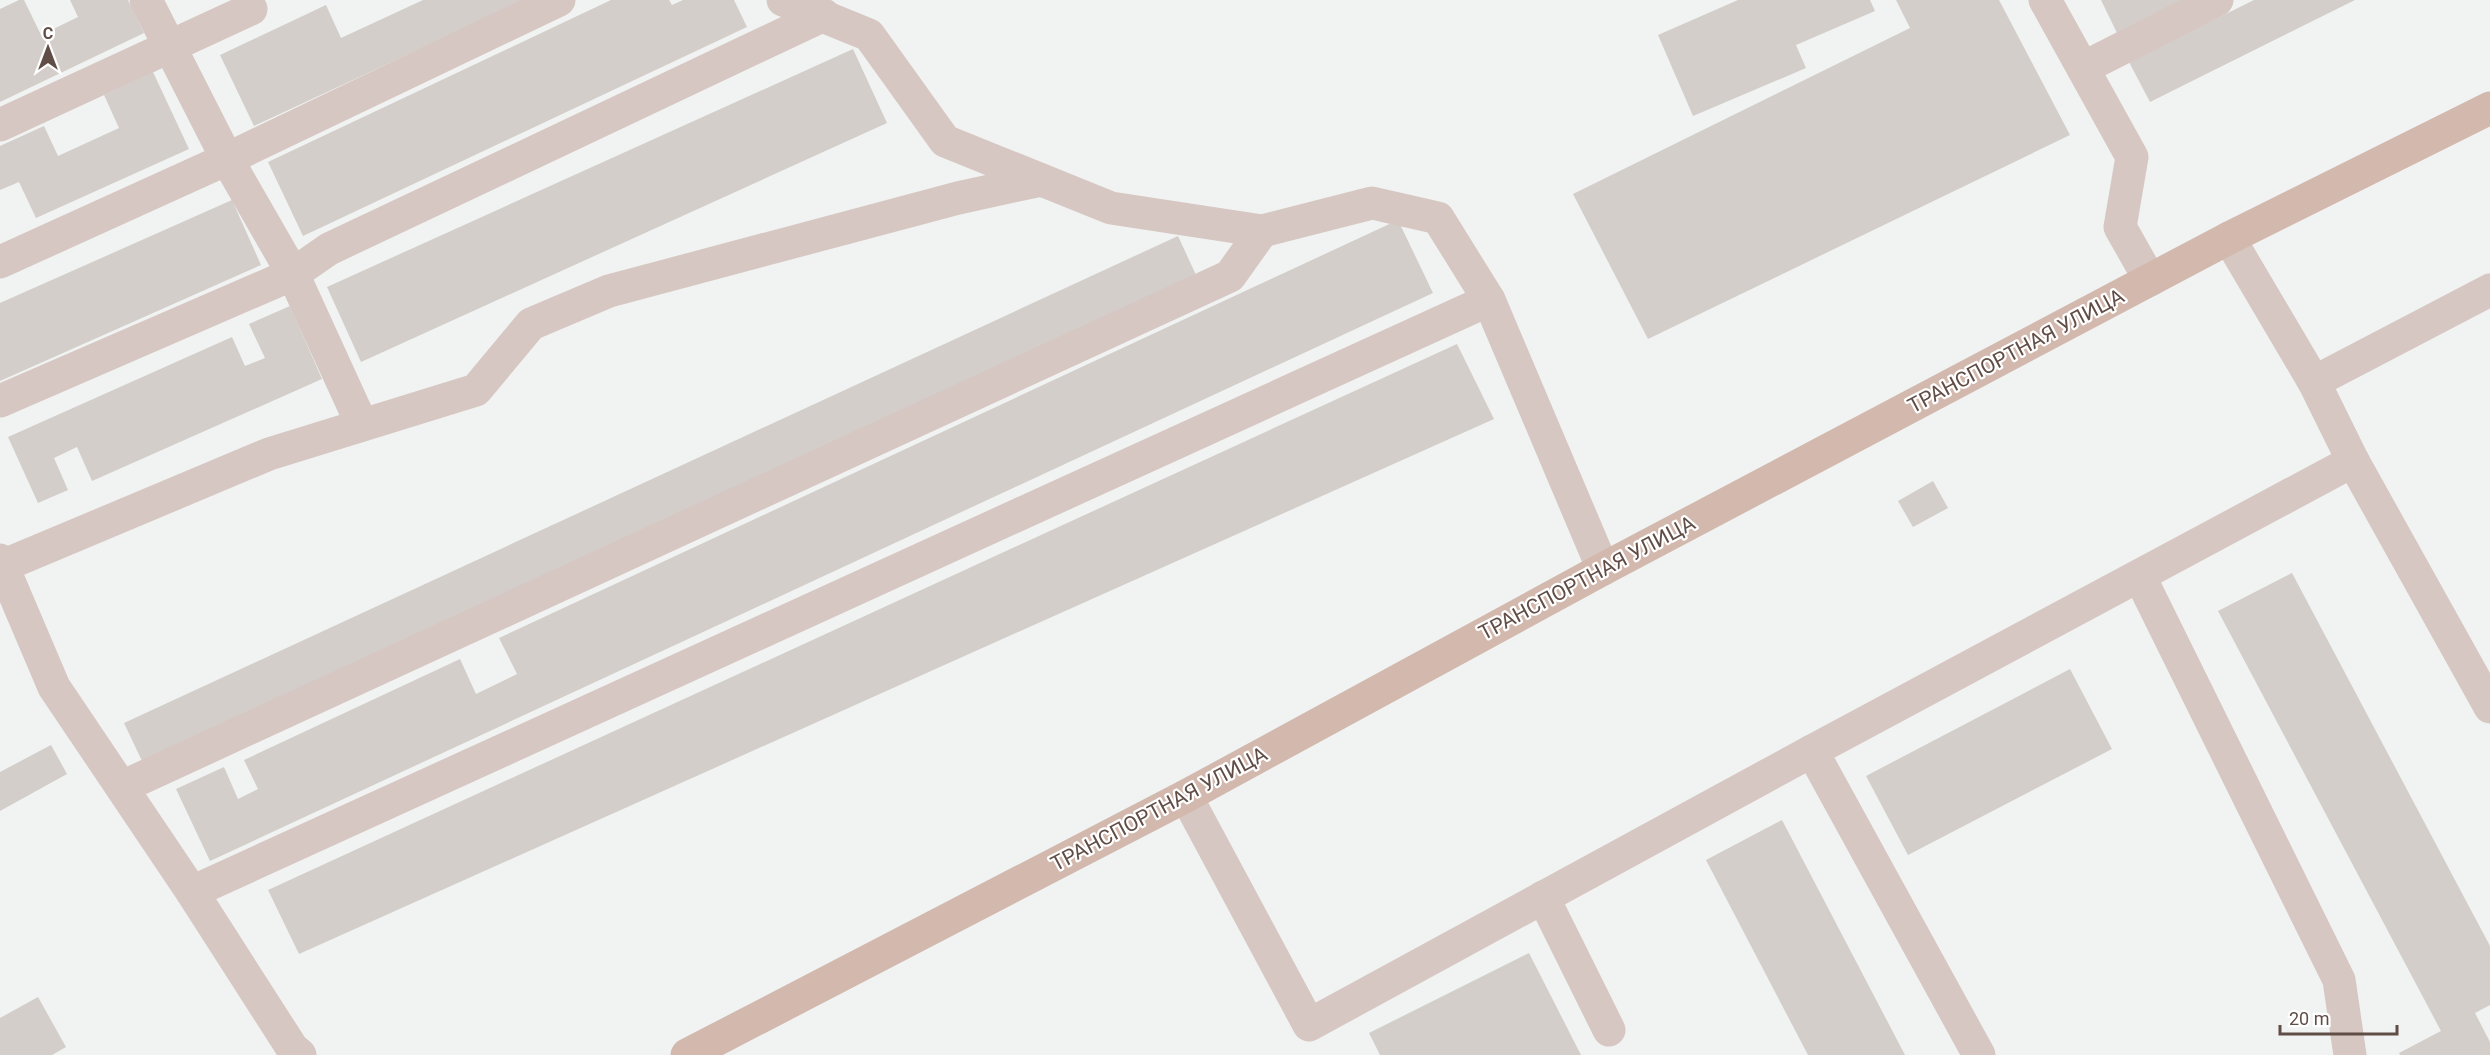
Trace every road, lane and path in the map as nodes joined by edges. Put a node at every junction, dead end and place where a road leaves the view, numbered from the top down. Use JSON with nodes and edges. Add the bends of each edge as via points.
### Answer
{"nodes":[{"id":1,"x":146,"y":0,"type":"edge"},
{"id":2,"x":559,"y":0,"type":"edge"},
{"id":3,"x":783,"y":0,"type":"edge"},
{"id":4,"x":2045,"y":0,"type":"edge"},
{"id":5,"x":2217,"y":0,"type":"edge"},
{"id":6,"x":251,"y":9,"type":"dead end"},
{"id":7,"x":824,"y":15,"type":"junction"},
{"id":8,"x":170,"y":48,"type":"junction"},
{"id":9,"x":2083,"y":68,"type":"junction"},
{"id":10,"x":2490,"y":108,"type":"edge"},
{"id":11,"x":0,"y":125,"type":"edge"},
{"id":12,"x":227,"y":159,"type":"junction"},
{"id":13,"x":1041,"y":180,"type":"junction"},
{"id":14,"x":1262,"y":231,"type":"junction"},
{"id":15,"x":2229,"y":238,"type":"junction"},
{"id":16,"x":0,"y":262,"type":"edge"},
{"id":17,"x":293,"y":274,"type":"junction"},
{"id":18,"x":2150,"y":280,"type":"junction"},
{"id":19,"x":2490,"y":290,"type":"edge"},
{"id":20,"x":1489,"y":300,"type":"junction"},
{"id":21,"x":2314,"y":382,"type":"junction"},
{"id":22,"x":0,"y":401,"type":"edge"},
{"id":23,"x":362,"y":425,"type":"junction"},
{"id":24,"x":2353,"y":461,"type":"junction"},
{"id":25,"x":1,"y":565,"type":"edge"},
{"id":26,"x":1603,"y":569,"type":"junction"},
{"id":27,"x":2140,"y":577,"type":"junction"},
{"id":28,"x":2490,"y":707,"type":"edge"},
{"id":29,"x":1812,"y":751,"type":"junction"},
{"id":30,"x":122,"y":787,"type":"junction"},
{"id":31,"x":1186,"y":796,"type":"junction"},
{"id":32,"x":192,"y":892,"type":"junction"},
{"id":33,"x":1543,"y":897,"type":"junction"},
{"id":34,"x":1609,"y":1030,"type":"dead end"},
{"id":35,"x":300,"y":1055,"type":"edge"},
{"id":36,"x":687,"y":1055,"type":"edge"},
{"id":37,"x":1979,"y":1055,"type":"edge"},
{"id":38,"x":2350,"y":1055,"type":"edge"}],
"edges":[{"from":1,"to":8,"type":"lane"},
{"from":2,"to":12,"type":"lane"},
{"from":3,"to":7,"type":"lane"},
{"from":4,"to":9,"type":"lane"},
{"from":5,"to":9,"type":"lane"},
{"from":6,"to":8,"type":"lane"},
{"from":7,"to":13,"type":"lane","via":[[869,35],[945,141]]},
{"from":7,"to":17,"type":"lane","via":[[329,249]]},
{"from":8,"to":11,"type":"lane"},
{"from":8,"to":12,"type":"lane"},
{"from":9,"to":18,"type":"lane","via":[[2132,157],[2120,227]]},
{"from":10,"to":15,"type":"main road","name":"ТРАНСПОРТНАЯ УЛИЦА"},
{"from":12,"to":16,"type":"lane"},
{"from":12,"to":17,"type":"lane"},
{"from":13,"to":14,"type":"lane","via":[[1111,208]]},
{"from":13,"to":23,"type":"lane","via":[[958,198],[609,291],[531,324],[476,390]]},
{"from":14,"to":20,"type":"lane","via":[[1372,203],[1438,218]]},
{"from":14,"to":30,"type":"lane","via":[[1230,276]]},
{"from":15,"to":18,"type":"main road","name":"ТРАНСПОРТНАЯ УЛИЦА"},
{"from":15,"to":21,"type":"lane"},
{"from":17,"to":22,"type":"lane"},
{"from":17,"to":23,"type":"lane"},
{"from":18,"to":26,"type":"main road","name":"ТРАНСПОРТНАЯ УЛИЦА"},
{"from":19,"to":21,"type":"lane"},
{"from":20,"to":26,"type":"lane"},
{"from":20,"to":32,"type":"lane"},
{"from":21,"to":24,"type":"lane"},
{"from":23,"to":25,"type":"lane","via":[[269,454]]},
{"from":24,"to":27,"type":"lane"},
{"from":24,"to":28,"type":"lane"},
{"from":25,"to":30,"type":"lane","via":[[54,687]]},
{"from":26,"to":31,"type":"main road","name":"ТРАНСПОРТНАЯ УЛИЦА"},
{"from":27,"to":29,"type":"lane"},
{"from":27,"to":38,"type":"lane","via":[[2339,980]]},
{"from":29,"to":33,"type":"lane"},
{"from":29,"to":37,"type":"lane"},
{"from":30,"to":32,"type":"lane"},
{"from":31,"to":33,"type":"lane","via":[[1309,1025]]},
{"from":31,"to":36,"type":"main road","name":"ТРАНСПОРТНАЯ УЛИЦА"},
{"from":32,"to":35,"type":"lane"},
{"from":33,"to":34,"type":"lane"}]}
